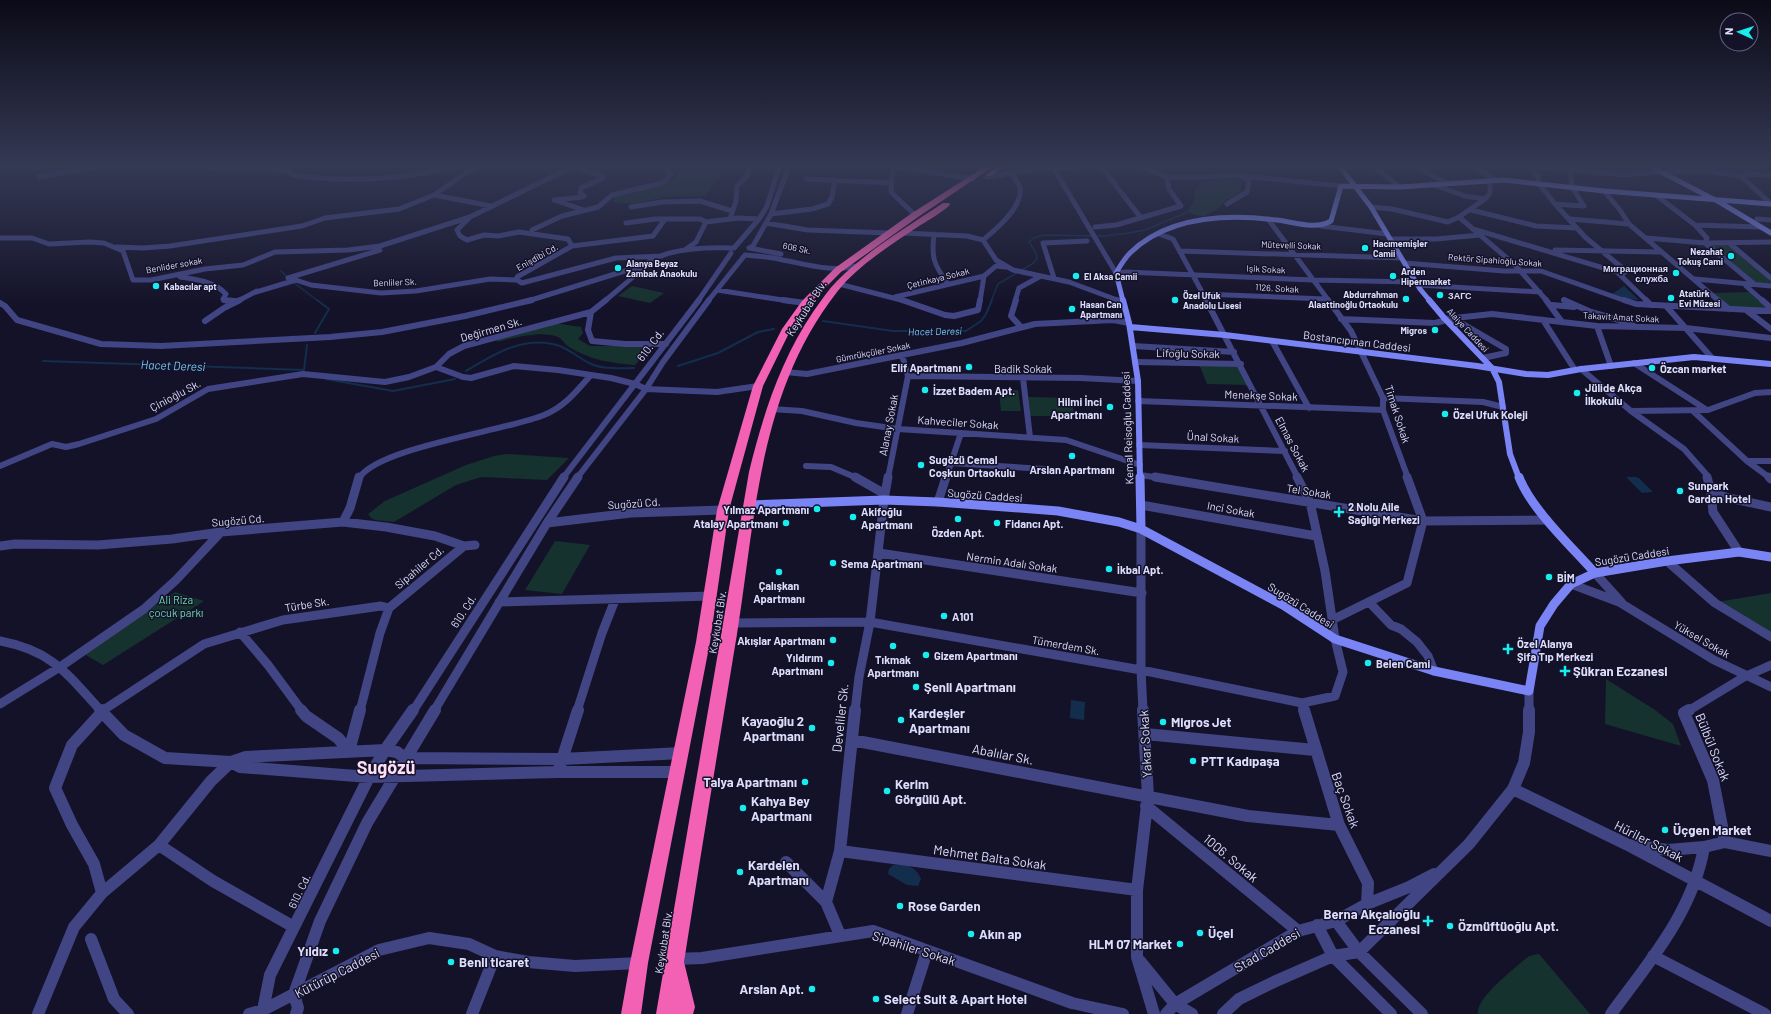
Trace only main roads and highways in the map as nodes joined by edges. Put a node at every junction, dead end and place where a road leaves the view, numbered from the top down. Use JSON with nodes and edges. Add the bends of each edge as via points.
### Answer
{"nodes":[{"id":1,"x":920,"y":211,"type":"edge"},
{"id":2,"x":936,"y":211,"type":"edge"},
{"id":3,"x":842,"y":273,"type":"junction"},
{"id":4,"x":675,"y":959,"type":"junction"},
{"id":5,"x":639,"y":963,"type":"junction"},
{"id":6,"x":623,"y":1014,"type":"edge"},
{"id":7,"x":632,"y":1014,"type":"edge"},
{"id":8,"x":666,"y":1014,"type":"edge"},
{"id":9,"x":684,"y":1014,"type":"edge"}],
"edges":[{"from":1,"to":3,"type":"highway"},
{"from":2,"to":3,"type":"highway","name":"Keykubat Blv.","via":[[864,263]]},
{"from":3,"to":4,"type":"highway","name":"Keykubat Blv.","via":[[806,331],[785,372],[762,440]]},
{"from":3,"to":5,"type":"highway","name":"Keykubat Blv.","via":[[805,303],[784,331],[758,386],[723,510],[711,596],[682,753]]},
{"from":4,"to":8,"type":"highway","name":"Keykubat Blv."},
{"from":4,"to":9,"type":"highway"},
{"from":5,"to":6,"type":"highway"},
{"from":5,"to":7,"type":"highway","name":"Keykubat Blv."}]}
